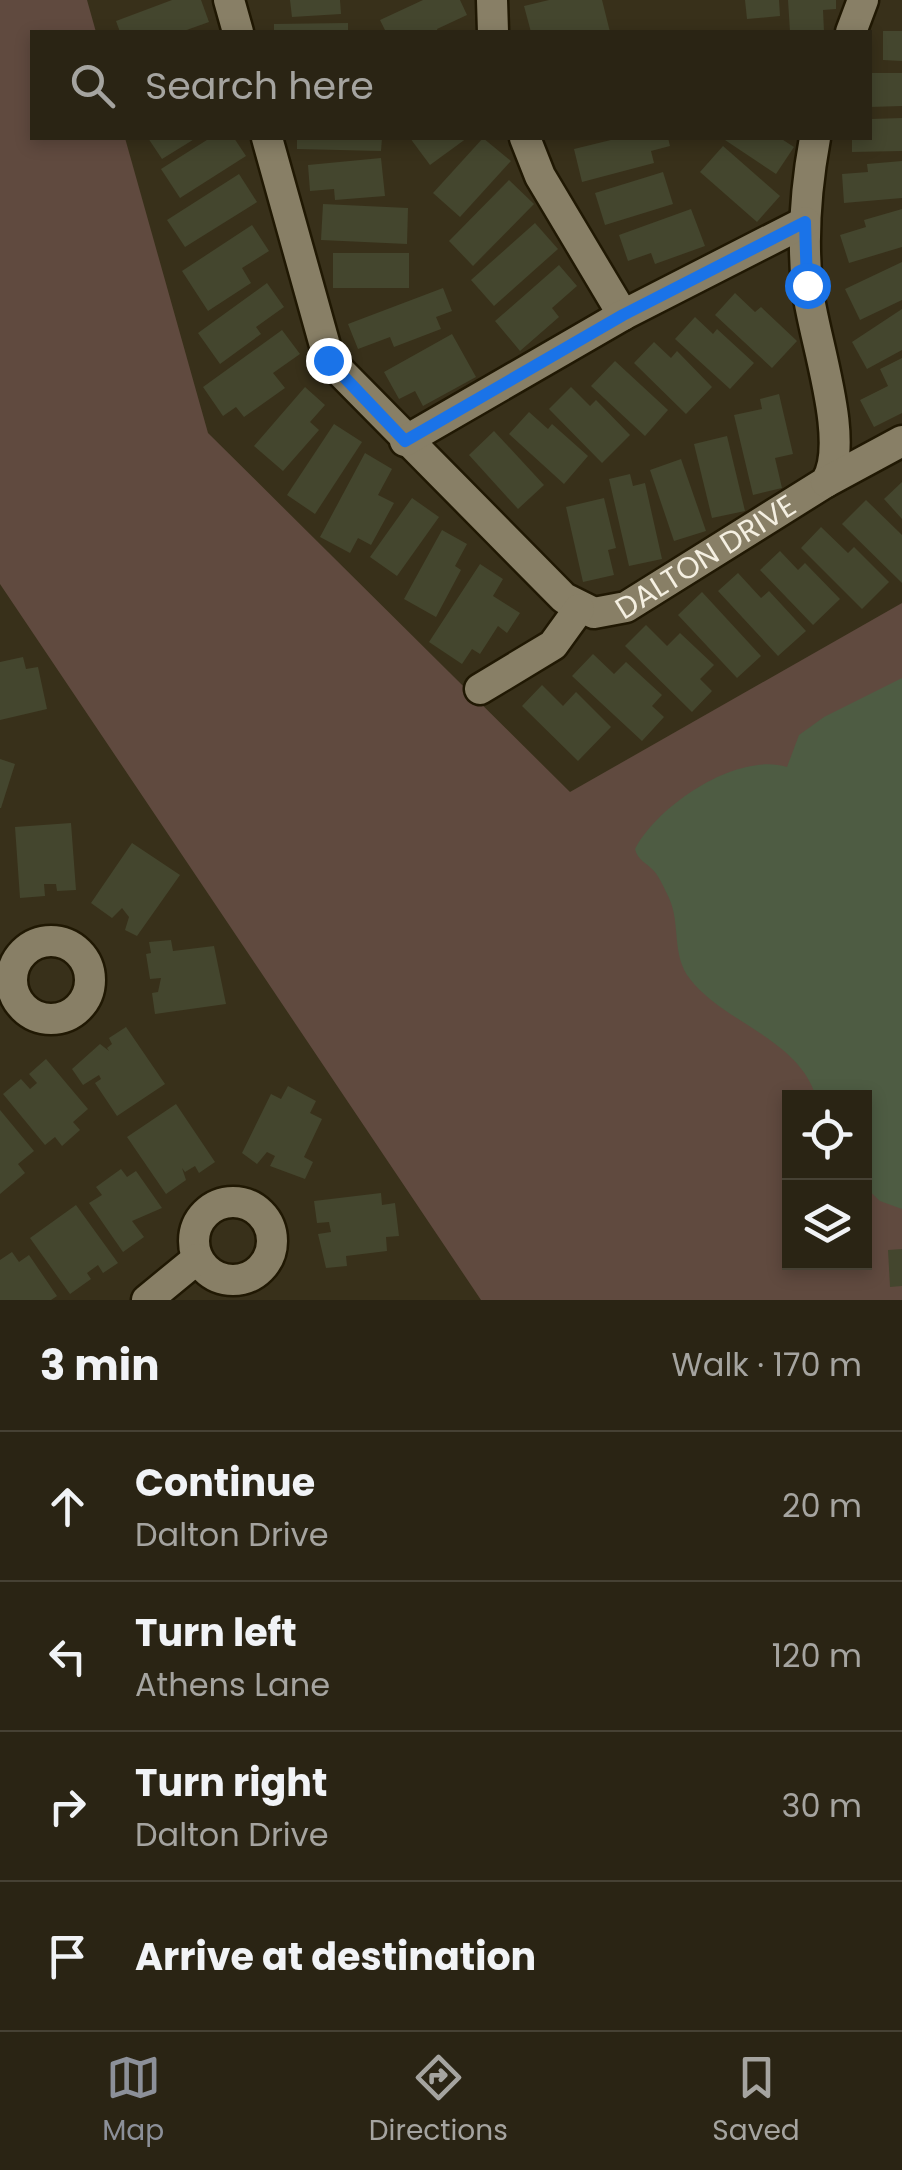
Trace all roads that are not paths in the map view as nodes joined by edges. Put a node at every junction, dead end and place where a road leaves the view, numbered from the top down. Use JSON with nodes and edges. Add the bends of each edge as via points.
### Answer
{"nodes":[{"id":1,"x":229,"y":0,"type":"edge"},
{"id":2,"x":492,"y":0,"type":"edge"},
{"id":3,"x":864,"y":0,"type":"edge"},
{"id":4,"x":237,"y":30,"type":"edge"},
{"id":5,"x":493,"y":30,"type":"edge"},
{"id":6,"x":852,"y":30,"type":"edge"},
{"id":7,"x":268,"y":140,"type":"edge"},
{"id":8,"x":526,"y":140,"type":"edge"},
{"id":9,"x":814,"y":140,"type":"edge"},
{"id":10,"x":805,"y":222,"type":"junction"},
{"id":11,"x":623,"y":315,"type":"junction"},
{"id":12,"x":405,"y":441,"type":"junction"},
{"id":13,"x":902,"y":441,"type":"edge"},
{"id":14,"x":826,"y":482,"type":"junction"},
{"id":15,"x":579,"y":609,"type":"junction"},
{"id":16,"x":480,"y":689,"type":"dead end"},
{"id":17,"x":197,"y":1258,"type":"dead end"},
{"id":18,"x":147,"y":1300,"type":"edge"}],
"edges":[{"from":1,"to":4,"type":"street"},
{"from":2,"to":5,"type":"street"},
{"from":3,"to":6,"type":"street"},
{"from":7,"to":12,"type":"street","name":"DALTON DRIVE","via":[[328,360]]},
{"from":8,"to":11,"type":"street","via":[[540,176]]},
{"from":9,"to":10,"type":"street","name":"DALTON DRIVE"},
{"from":10,"to":11,"type":"street"},
{"from":10,"to":14,"type":"street","name":"DALTON DRIVE","via":[[807,285],[834,438],[835,468]]},
{"from":11,"to":12,"type":"street"},
{"from":12,"to":15,"type":"street","name":"DALTON DRIVE"},
{"from":13,"to":14,"type":"street","name":"DALTON DRIVE"},
{"from":14,"to":15,"type":"street","name":"DALTON DRIVE","via":[[626,607]]},
{"from":15,"to":16,"type":"street","name":"DALTON DRIVE","via":[[552,646]]},
{"from":17,"to":18,"type":"street"}]}
